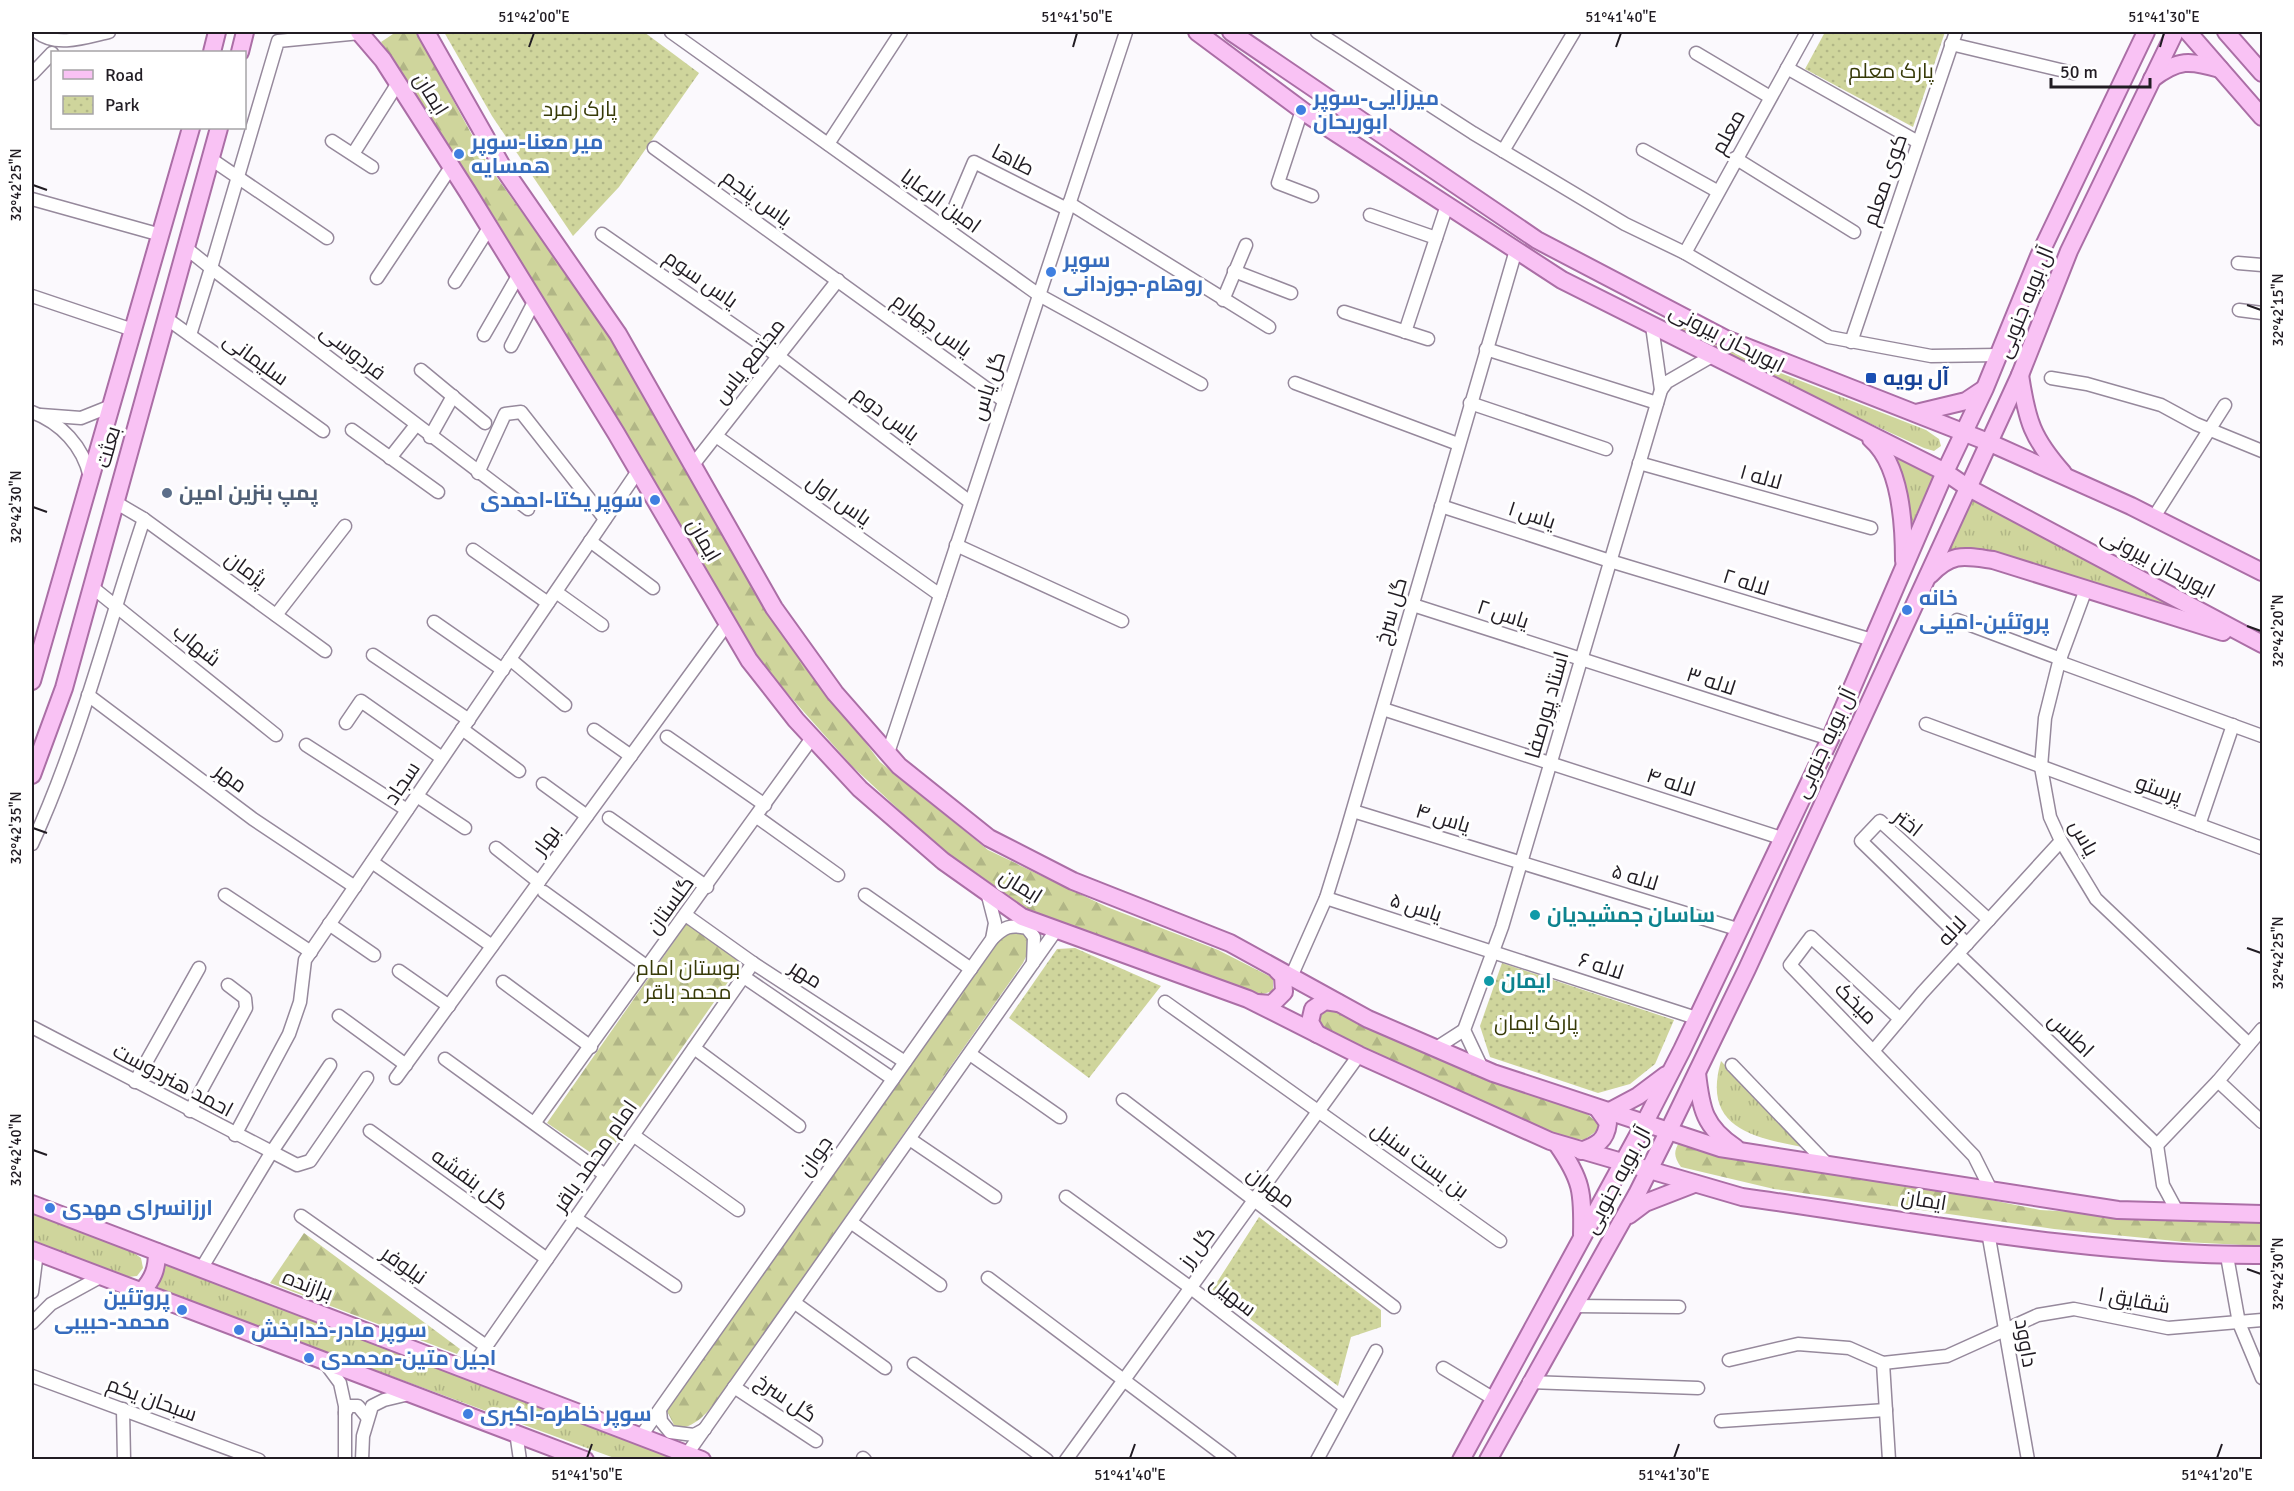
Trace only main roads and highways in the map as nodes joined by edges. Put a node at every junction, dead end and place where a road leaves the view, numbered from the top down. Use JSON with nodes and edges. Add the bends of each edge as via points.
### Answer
{"nodes":[{"id":1,"x":217,"y":32,"type":"edge"},
{"id":2,"x":245,"y":32,"type":"edge"},
{"id":3,"x":426,"y":32,"type":"edge"},
{"id":4,"x":1197,"y":32,"type":"edge"},
{"id":5,"x":1231,"y":32,"type":"edge"},
{"id":6,"x":2175,"y":32,"type":"edge"},
{"id":7,"x":2188,"y":32,"type":"edge"},
{"id":8,"x":365,"y":34,"type":"edge"},
{"id":9,"x":2230,"y":34,"type":"edge"},
{"id":10,"x":2142,"y":36,"type":"edge"},
{"id":11,"x":212,"y":51,"type":"edge"},
{"id":12,"x":240,"y":51,"type":"edge"},
{"id":13,"x":2221,"y":70,"type":"junction"},
{"id":14,"x":2262,"y":73,"type":"edge"},
{"id":15,"x":2152,"y":80,"type":"junction"},
{"id":16,"x":2262,"y":117,"type":"edge"},
{"id":17,"x":191,"y":129,"type":"edge"},
{"id":18,"x":219,"y":129,"type":"edge"},
{"id":19,"x":2092,"y":146,"type":"junction"},
{"id":20,"x":2115,"y":156,"type":"junction"},
{"id":21,"x":2020,"y":375,"type":"junction"},
{"id":22,"x":1985,"y":388,"type":"junction"},
{"id":23,"x":1916,"y":413,"type":"junction"},
{"id":24,"x":1964,"y":432,"type":"junction"},
{"id":25,"x":1865,"y":434,"type":"junction"},
{"id":26,"x":1988,"y":442,"type":"junction"},
{"id":27,"x":1945,"y":472,"type":"junction"},
{"id":28,"x":2068,"y":478,"type":"junction"},
{"id":29,"x":1967,"y":488,"type":"junction"},
{"id":30,"x":1904,"y":568,"type":"junction"},
{"id":31,"x":2262,"y":572,"type":"edge"},
{"id":32,"x":1926,"y":579,"type":"junction"},
{"id":33,"x":2260,"y":643,"type":"edge"},
{"id":34,"x":32,"y":681,"type":"edge"},
{"id":35,"x":32,"y":775,"type":"edge"},
{"id":36,"x":1284,"y":973,"type":"junction"},
{"id":37,"x":1256,"y":1002,"type":"junction"},
{"id":38,"x":1338,"y":1003,"type":"junction"},
{"id":39,"x":1317,"y":1034,"type":"junction"},
{"id":40,"x":1669,"y":1073,"type":"junction"},
{"id":41,"x":1697,"y":1073,"type":"junction"},
{"id":42,"x":1603,"y":1111,"type":"junction"},
{"id":43,"x":1644,"y":1124,"type":"junction"},
{"id":44,"x":1676,"y":1135,"type":"junction"},
{"id":45,"x":1557,"y":1144,"type":"junction"},
{"id":46,"x":1581,"y":1151,"type":"junction"},
{"id":47,"x":1742,"y":1151,"type":"junction"},
{"id":48,"x":1622,"y":1162,"type":"junction"},
{"id":49,"x":1649,"y":1171,"type":"junction"},
{"id":50,"x":1670,"y":1177,"type":"junction"},
{"id":51,"x":1694,"y":1184,"type":"junction"},
{"id":52,"x":32,"y":1204,"type":"edge"},
{"id":53,"x":2262,"y":1214,"type":"edge"},
{"id":54,"x":1623,"y":1219,"type":"junction"},
{"id":55,"x":1582,"y":1238,"type":"junction"},
{"id":56,"x":34,"y":1251,"type":"edge"},
{"id":57,"x":157,"y":1252,"type":"junction"},
{"id":58,"x":2262,"y":1255,"type":"edge"},
{"id":59,"x":142,"y":1292,"type":"junction"},
{"id":60,"x":695,"y":1457,"type":"edge"},
{"id":61,"x":585,"y":1460,"type":"edge"},
{"id":62,"x":1461,"y":1460,"type":"edge"},
{"id":63,"x":1488,"y":1460,"type":"edge"}],
"edges":[{"from":1,"to":11,"type":"main road"},
{"from":2,"to":12,"type":"main road"},
{"from":3,"to":36,"type":"main road","name":"ایمان","via":[[503,168],[618,334],[774,608],[834,693],[899,766],[989,838],[1073,881],[1230,943]]},
{"from":4,"to":25,"type":"main road","name":"ابوریحان بیرونی","via":[[1302,110],[1562,280]]},
{"from":5,"to":23,"type":"main road","name":"ابوریحان بیرونی","via":[[1537,240],[1743,348]]},
{"from":6,"to":15,"type":"main road","name":"آل بویه جنوبی"},
{"from":7,"to":13,"type":"main road"},
{"from":8,"to":37,"type":"main road","name":"ایمان","via":[[489,228],[749,660],[812,738],[860,789],[943,861],[1022,917]]},
{"from":9,"to":14,"type":"main road"},
{"from":10,"to":19,"type":"main road","name":"آل بویه جنوبی"},
{"from":13,"to":15,"type":"main road","via":[[2181,62]]},
{"from":13,"to":16,"type":"main road"},
{"from":15,"to":20,"type":"main road","name":"آل بویه جنوبی"},
{"from":17,"to":34,"type":"main road","name":"بعثت"},
{"from":18,"to":35,"type":"main road","name":"بعثت","via":[[64,688]]},
{"from":19,"to":20,"type":"main road"},
{"from":19,"to":22,"type":"main road","name":"آل بویه جنوبی","via":[[2039,256]]},
{"from":20,"to":21,"type":"main road","name":"آل بویه جنوبی","via":[[2069,251]]},
{"from":21,"to":26,"type":"main road","name":"آل بویه جنوبی"},
{"from":21,"to":28,"type":"main road","via":[[2033,435]]},
{"from":22,"to":23,"type":"main road","via":[[1966,401]]},
{"from":22,"to":24,"type":"main road","name":"آل بویه جنوبی"},
{"from":23,"to":24,"type":"main road","name":"ابوریحان بیرونی"},
{"from":24,"to":26,"type":"main road","name":"ابوریحان بیرونی"},
{"from":24,"to":27,"type":"main road","name":"آل بویه جنوبی"},
{"from":25,"to":27,"type":"main road","name":"ابوریحان بیرونی"},
{"from":25,"to":30,"type":"main road","via":[[1878,445],[1893,474],[1904,538]]},
{"from":26,"to":28,"type":"main road","name":"ابوریحان بیرونی"},
{"from":26,"to":29,"type":"main road","name":"آل بویه جنوبی"},
{"from":27,"to":29,"type":"main road","name":"ابوریحان بیرونی"},
{"from":27,"to":30,"type":"main road","name":"آل بویه جنوبی"},
{"from":28,"to":31,"type":"main road","name":"ابوریحان بیرونی"},
{"from":29,"to":32,"type":"main road","name":"آل بویه جنوبی"},
{"from":29,"to":33,"type":"main road","name":"ابوریحان بیرونی"},
{"from":30,"to":40,"type":"main road","name":"آل بویه جنوبی","via":[[1830,739]]},
{"from":32,"to":33,"type":"main road","via":[[1954,557],[1992,560]]},
{"from":32,"to":41,"type":"main road","name":"آل بویه جنوبی"},
{"from":36,"to":37,"type":"main road","via":[[1285,984],[1279,999],[1264,1005]]},
{"from":36,"to":38,"type":"main road","name":"ایمان"},
{"from":37,"to":39,"type":"main road","name":"ایمان"},
{"from":38,"to":39,"type":"main road","via":[[1325,1001],[1313,1009],[1310,1022]]},
{"from":38,"to":42,"type":"main road","name":"ایمان","via":[[1482,1068]]},
{"from":39,"to":45,"type":"main road","name":"ایمان"},
{"from":40,"to":42,"type":"main road","via":[[1638,1096]]},
{"from":40,"to":43,"type":"main road","name":"آل بویه جنوبی"},
{"from":41,"to":44,"type":"main road","name":"آل بویه جنوبی"},
{"from":41,"to":47,"type":"main road","via":[[1705,1117],[1717,1135]]},
{"from":42,"to":43,"type":"main road","name":"ایمان"},
{"from":42,"to":46,"type":"main road","via":[[1608,1122],[1602,1142]]},
{"from":43,"to":44,"type":"main road","name":"ایمان"},
{"from":43,"to":48,"type":"main road","name":"آل بویه جنوبی"},
{"from":44,"to":47,"type":"main road","name":"ایمان"},
{"from":44,"to":49,"type":"main road","name":"آل بویه جنوبی"},
{"from":44,"to":50,"type":"main road","via":[[1666,1153]]},
{"from":45,"to":46,"type":"main road","name":"ایمان"},
{"from":45,"to":55,"type":"main road","via":[[1575,1170],[1583,1196]]},
{"from":46,"to":48,"type":"main road","name":"ایمان"},
{"from":47,"to":53,"type":"main road","name":"ایمان","via":[[2118,1210]]},
{"from":48,"to":49,"type":"main road","name":"ایمان"},
{"from":48,"to":55,"type":"main road","name":"آل بویه جنوبی"},
{"from":49,"to":50,"type":"main road","name":"ایمان"},
{"from":49,"to":54,"type":"main road","name":"آل بویه جنوبی"},
{"from":50,"to":51,"type":"main road","name":"ایمان"},
{"from":51,"to":54,"type":"main road","via":[[1645,1203]]},
{"from":51,"to":58,"type":"main road","name":"ایمان","via":[[1742,1197],[2042,1240],[2227,1256]]},
{"from":52,"to":57,"type":"main road","name":"برازنده"},
{"from":54,"to":63,"type":"main road","name":"آل بویه جنوبی"},
{"from":55,"to":62,"type":"main road","name":"آل بویه جنوبی"},
{"from":56,"to":59,"type":"main road"},
{"from":57,"to":59,"type":"main road","via":[[157,1267]]},
{"from":57,"to":60,"type":"main road","name":"برازنده"},
{"from":59,"to":61,"type":"main road"}]}
